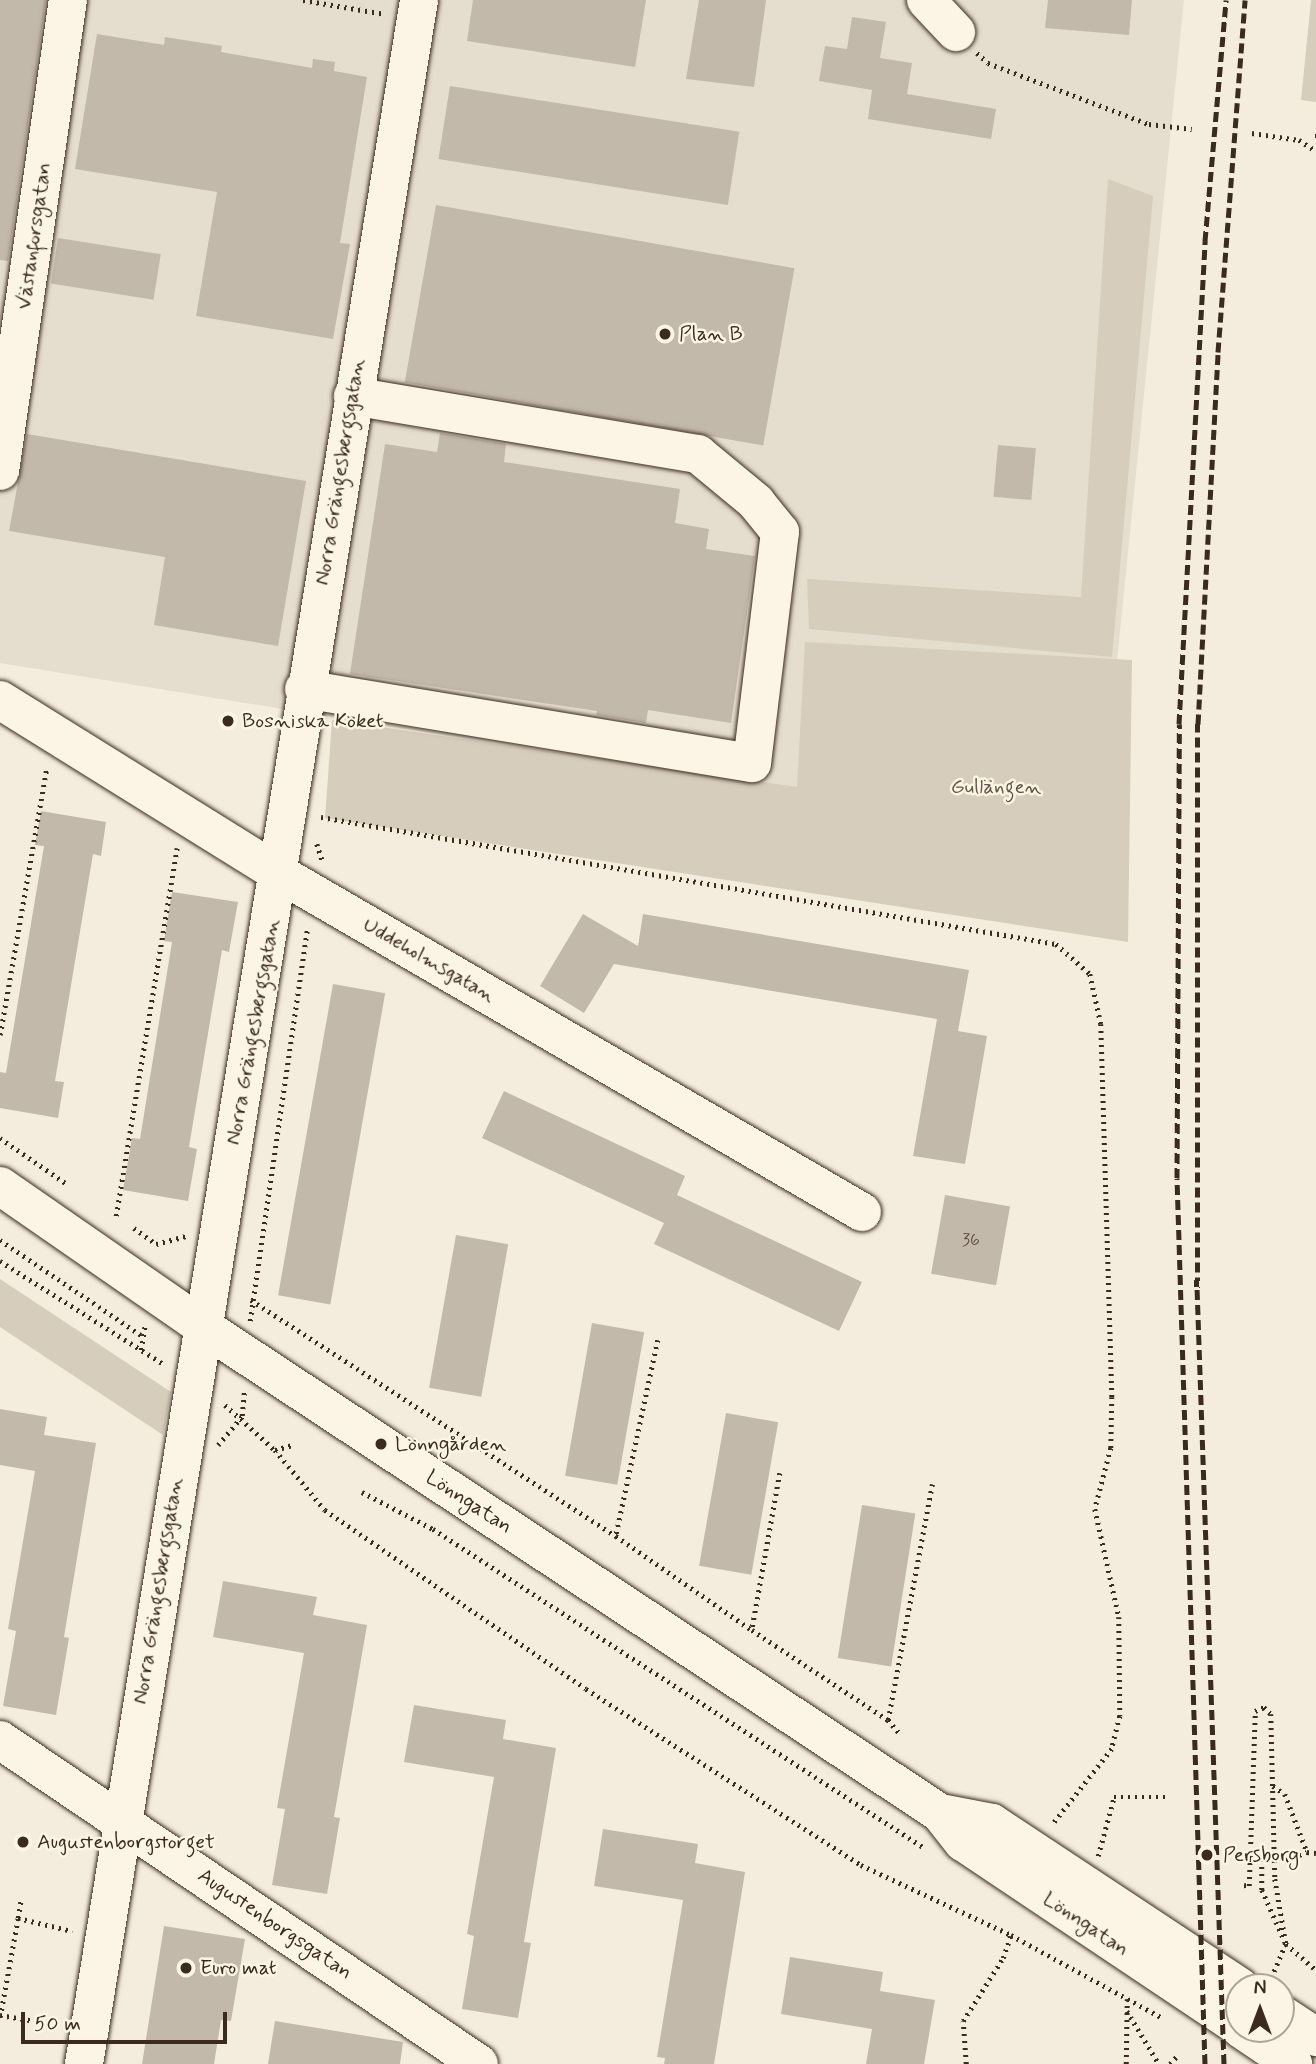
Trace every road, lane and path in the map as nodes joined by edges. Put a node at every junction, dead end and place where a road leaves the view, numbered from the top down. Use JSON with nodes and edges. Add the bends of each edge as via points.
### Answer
{"nodes":[{"id":1,"x":68,"y":0,"type":"edge"},
{"id":2,"x":303,"y":0,"type":"edge"},
{"id":3,"x":926,"y":0,"type":"edge"},
{"id":4,"x":417,"y":10,"type":"edge"},
{"id":5,"x":956,"y":32,"type":"joint"},
{"id":6,"x":1192,"y":129,"type":"dead end"},
{"id":7,"x":1252,"y":133,"type":"dead end"},
{"id":8,"x":1316,"y":151,"type":"edge"},
{"id":9,"x":353,"y":396,"type":"junction"},
{"id":10,"x":0,"y":471,"type":"edge"},
{"id":11,"x":304,"y":689,"type":"junction"},
{"id":12,"x":0,"y":700,"type":"edge"},
{"id":13,"x":48,"y":757,"type":"dead end"},
{"id":14,"x":321,"y":817,"type":"dead end"},
{"id":15,"x":179,"y":836,"type":"dead end"},
{"id":16,"x":280,"y":874,"type":"junction"},
{"id":17,"x":0,"y":1035,"type":"edge"},
{"id":18,"x":0,"y":1138,"type":"edge"},
{"id":19,"x":67,"y":1184,"type":"dead end"},
{"id":20,"x":0,"y":1186,"type":"edge"},
{"id":21,"x":862,"y":1212,"type":"dead end"},
{"id":22,"x":116,"y":1216,"type":"dead end"},
{"id":23,"x":0,"y":1240,"type":"edge"},
{"id":24,"x":0,"y":1261,"type":"edge"},
{"id":25,"x":251,"y":1300,"type":"dead end"},
{"id":26,"x":202,"y":1326,"type":"junction"},
{"id":27,"x":144,"y":1336,"type":"dead end"},
{"id":28,"x":658,"y":1340,"type":"dead end"},
{"id":29,"x":191,"y":1383,"type":"junction"},
{"id":30,"x":293,"y":1445,"type":"dead end"},
{"id":31,"x":275,"y":1450,"type":"junction"},
{"id":32,"x":780,"y":1474,"type":"dead end"},
{"id":33,"x":932,"y":1485,"type":"dead end"},
{"id":34,"x":362,"y":1492,"type":"dead end"},
{"id":35,"x":616,"y":1536,"type":"junction"},
{"id":36,"x":752,"y":1630,"type":"junction"},
{"id":37,"x":888,"y":1720,"type":"junction"},
{"id":38,"x":900,"y":1734,"type":"dead end"},
{"id":39,"x":0,"y":1740,"type":"edge"},
{"id":40,"x":1273,"y":1786,"type":"junction"},
{"id":41,"x":1168,"y":1797,"type":"dead end"},
{"id":42,"x":940,"y":1813,"type":"junction"},
{"id":43,"x":122,"y":1819,"type":"junction"},
{"id":44,"x":1047,"y":1832,"type":"dead end"},
{"id":45,"x":1105,"y":1834,"type":"dead end"},
{"id":46,"x":926,"y":1850,"type":"dead end"},
{"id":47,"x":1307,"y":1852,"type":"junction"},
{"id":48,"x":1316,"y":1853,"type":"edge"},
{"id":49,"x":1249,"y":1860,"type":"junction"},
{"id":50,"x":1262,"y":1860,"type":"junction"},
{"id":51,"x":1244,"y":1885,"type":"dead end"},
{"id":52,"x":22,"y":1899,"type":"dead end"},
{"id":53,"x":18,"y":1918,"type":"junction"},
{"id":54,"x":1011,"y":1935,"type":"junction"},
{"id":55,"x":103,"y":1938,"type":"junction"},
{"id":56,"x":1286,"y":1944,"type":"junction"},
{"id":57,"x":1316,"y":1970,"type":"edge"},
{"id":58,"x":1228,"y":1973,"type":"edge"},
{"id":59,"x":1273,"y":1973,"type":"edge"},
{"id":60,"x":1127,"y":1999,"type":"junction"},
{"id":61,"x":1125,"y":2009,"type":"junction"},
{"id":62,"x":0,"y":2016,"type":"edge"},
{"id":63,"x":1163,"y":2018,"type":"dead end"},
{"id":64,"x":1225,"y":2018,"type":"edge"},
{"id":65,"x":1295,"y":2020,"type":"edge"},
{"id":66,"x":1316,"y":2037,"type":"edge"},
{"id":67,"x":1262,"y":2043,"type":"edge"},
{"id":68,"x":86,"y":2048,"type":"edge"},
{"id":69,"x":1177,"y":2056,"type":"dead end"},
{"id":70,"x":479,"y":2064,"type":"edge"},
{"id":71,"x":966,"y":2064,"type":"edge"},
{"id":72,"x":1126,"y":2064,"type":"edge"},
{"id":73,"x":1159,"y":2064,"type":"edge"},
{"id":74,"x":1170,"y":2064,"type":"edge"},
{"id":75,"x":1293,"y":2064,"type":"edge"}],
"edges":[{"from":1,"to":10,"type":"street","name":"Västanforsgatan"},
{"from":2,"to":4,"type":"path"},
{"from":3,"to":5,"type":"street"},
{"from":4,"to":9,"type":"street","name":"Norra Grängesbergsgatan"},
{"from":5,"to":6,"type":"path","via":[[988,63],[1149,124]]},
{"from":7,"to":8,"type":"path","via":[[1299,140]]},
{"from":9,"to":11,"type":"street","name":"Norra Grängesbergsgatan"},
{"from":9,"to":11,"type":"street","via":[[698,454],[756,502],[780,532],[752,762]]},
{"from":11,"to":16,"type":"street","name":"Norra Grängesbergsgatan"},
{"from":12,"to":16,"type":"street","name":"Uddeholmsgatan"},
{"from":13,"to":17,"type":"path"},
{"from":14,"to":44,"type":"path","via":[[1056,944],[1090,974],[1101,1024],[1112,1396],[1111,1448],[1095,1509],[1119,1617],[1120,1716],[1112,1749]]},
{"from":15,"to":22,"type":"path"},
{"from":16,"to":21,"type":"street","name":"Uddeholmsgatan"},
{"from":16,"to":26,"type":"street","name":"Norra Grängesbergsgatan"},
{"from":18,"to":19,"type":"path"},
{"from":20,"to":26,"type":"street","name":"Lönngatan"},
{"from":23,"to":27,"type":"path"},
{"from":24,"to":29,"type":"path"},
{"from":25,"to":35,"type":"path"},
{"from":26,"to":29,"type":"street","name":"Norra Grängesbergsgatan"},
{"from":26,"to":42,"type":"street","name":"Lönngatan"},
{"from":28,"to":35,"type":"path"},
{"from":29,"to":31,"type":"path","via":[[242,1416]]},
{"from":29,"to":43,"type":"street","name":"Norra Grängesbergsgatan"},
{"from":30,"to":31,"type":"path"},
{"from":31,"to":54,"type":"path","via":[[325,1510],[586,1689],[861,1865]]},
{"from":32,"to":36,"type":"path"},
{"from":33,"to":37,"type":"path"},
{"from":34,"to":46,"type":"path","via":[[433,1529]]},
{"from":35,"to":36,"type":"path"},
{"from":36,"to":37,"type":"path"},
{"from":37,"to":38,"type":"path"},
{"from":39,"to":43,"type":"street","name":"Augustenborgsgatan"},
{"from":40,"to":47,"type":"path","via":[[1285,1794]]},
{"from":40,"to":49,"type":"path","via":[[1271,1714],[1264,1707],[1255,1711]]},
{"from":40,"to":56,"type":"path","via":[[1275,1879]]},
{"from":41,"to":45,"type":"path","via":[[1114,1797]]},
{"from":42,"to":58,"type":"street","name":"Lönngatan","via":[[992,1823]]},
{"from":42,"to":64,"type":"street","name":"Lönngatan","via":[[963,1842]]},
{"from":43,"to":55,"type":"street","name":"Norra Grängesbergsgatan"},
{"from":43,"to":70,"type":"street","name":"Augustenborgsgatan"},
{"from":47,"to":48,"type":"path"},
{"from":47,"to":50,"type":"path","bridge":true,"via":[[1286,1860]]},
{"from":49,"to":50,"type":"path"},
{"from":49,"to":51,"type":"path","via":[[1249,1886]]},
{"from":50,"to":56,"type":"path","via":[[1262,1890]]},
{"from":52,"to":53,"type":"path"},
{"from":53,"to":55,"type":"path"},
{"from":53,"to":62,"type":"path"},
{"from":54,"to":60,"type":"path"},
{"from":54,"to":71,"type":"path","via":[[1003,1958],[963,2021]]},
{"from":55,"to":68,"type":"street","name":"Norra Grängesbergsgatan"},
{"from":56,"to":57,"type":"path"},
{"from":56,"to":59,"type":"path"},
{"from":60,"to":61,"type":"path"},
{"from":60,"to":63,"type":"path"},
{"from":61,"to":72,"type":"path"},
{"from":61,"to":73,"type":"path"},
{"from":62,"to":68,"type":"path"},
{"from":65,"to":66,"type":"street","name":"Lönngatan"},
{"from":67,"to":75,"type":"street","name":"Lönngatan"},
{"from":69,"to":74,"type":"path"}]}
